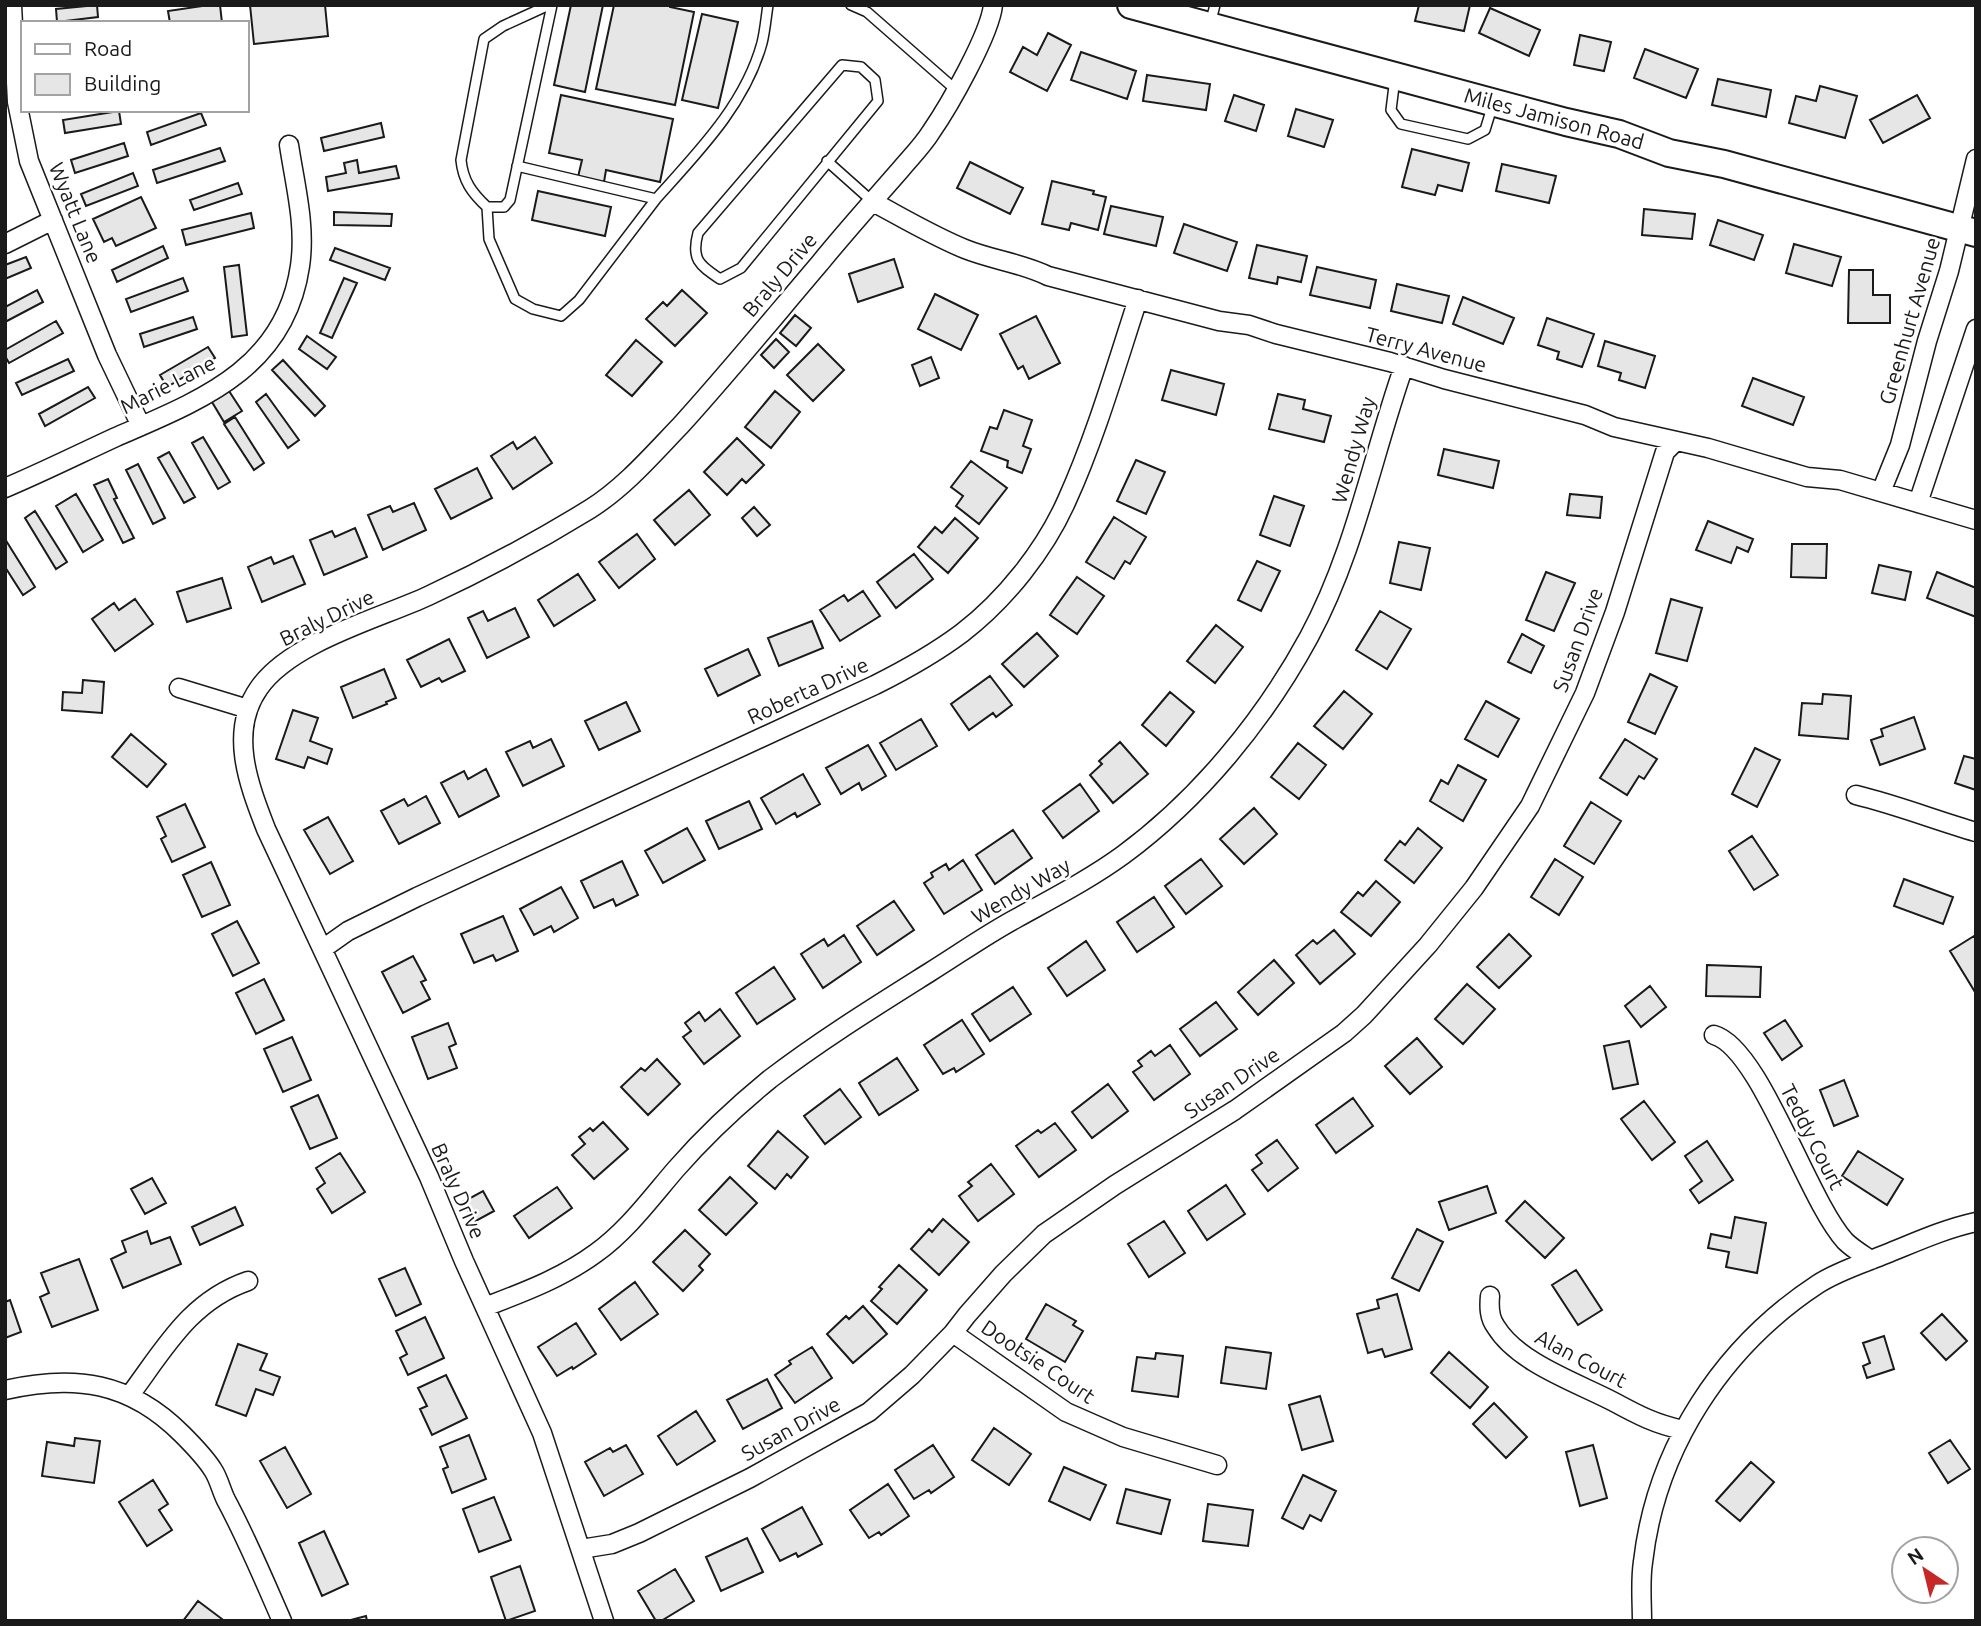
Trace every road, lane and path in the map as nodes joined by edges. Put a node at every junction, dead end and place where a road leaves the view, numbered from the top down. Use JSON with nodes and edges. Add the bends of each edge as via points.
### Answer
{"nodes":[{"id":1,"x":12,"y":5,"type":"edge"},
{"id":2,"x":550,"y":5,"type":"edge"},
{"id":3,"x":768,"y":5,"type":"edge"},
{"id":4,"x":851,"y":5,"type":"edge"},
{"id":5,"x":993,"y":5,"type":"edge"},
{"id":6,"x":1131,"y":5,"type":"edge"},
{"id":7,"x":1212,"y":15,"type":"edge"},
{"id":8,"x":1395,"y":76,"type":"junction"},
{"id":9,"x":956,"y":90,"type":"junction"},
{"id":10,"x":1493,"y":102,"type":"junction"},
{"id":11,"x":289,"y":145,"type":"dead end"},
{"id":12,"x":1976,"y":159,"type":"edge"},
{"id":13,"x":827,"y":161,"type":"junction"},
{"id":14,"x":517,"y":166,"type":"junction"},
{"id":15,"x":656,"y":199,"type":"junction"},
{"id":16,"x":873,"y":202,"type":"junction"},
{"id":17,"x":487,"y":207,"type":"junction"},
{"id":18,"x":53,"y":220,"type":"junction"},
{"id":19,"x":1967,"y":231,"type":"edge"},
{"id":20,"x":5,"y":244,"type":"edge"},
{"id":21,"x":1138,"y":299,"type":"junction"},
{"id":22,"x":1976,"y":329,"type":"edge"},
{"id":23,"x":1404,"y":366,"type":"junction"},
{"id":24,"x":141,"y":426,"type":"junction"},
{"id":25,"x":1676,"y":441,"type":"junction"},
{"id":26,"x":5,"y":488,"type":"edge"},
{"id":27,"x":1881,"y":492,"type":"junction"},
{"id":28,"x":1918,"y":503,"type":"junction"},
{"id":29,"x":1976,"y":520,"type":"edge"},
{"id":30,"x":178,"y":688,"type":"dead end"},
{"id":31,"x":248,"y":709,"type":"junction"},
{"id":32,"x":1856,"y":795,"type":"dead end"},
{"id":33,"x":1976,"y":832,"type":"edge"},
{"id":34,"x":324,"y":948,"type":"junction"},
{"id":35,"x":1714,"y":1035,"type":"dead end"},
{"id":36,"x":1976,"y":1222,"type":"edge"},
{"id":37,"x":1871,"y":1260,"type":"junction"},
{"id":38,"x":248,"y":1281,"type":"dead end"},
{"id":39,"x":1490,"y":1296,"type":"dead end"},
{"id":40,"x":485,"y":1307,"type":"junction"},
{"id":41,"x":953,"y":1333,"type":"junction"},
{"id":42,"x":5,"y":1391,"type":"edge"},
{"id":43,"x":130,"y":1395,"type":"junction"},
{"id":44,"x":1683,"y":1430,"type":"junction"},
{"id":45,"x":1217,"y":1465,"type":"dead end"},
{"id":46,"x":581,"y":1549,"type":"junction"},
{"id":47,"x":282,"y":1621,"type":"edge"},
{"id":48,"x":604,"y":1621,"type":"edge"},
{"id":49,"x":1642,"y":1621,"type":"edge"}],
"edges":[{"from":1,"to":18,"type":"street","name":"Wyatt Lane","via":[[17,102],[29,161]]},
{"from":2,"to":14,"type":"lane"},
{"from":2,"to":17,"type":"lane","via":[[484,39],[461,160],[462,175],[473,195]]},
{"from":3,"to":15,"type":"lane","via":[[762,43],[747,82],[722,123]]},
{"from":4,"to":9,"type":"lane","via":[[867,12]]},
{"from":5,"to":9,"type":"street","name":"Braly Drive","via":[[989,23]]},
{"from":6,"to":7,"type":"main road","name":"Miles Jamison Road"},
{"from":7,"to":8,"type":"main road","name":"Miles Jamison Road"},
{"from":8,"to":10,"type":"main road","name":"Miles Jamison Road"},
{"from":8,"to":10,"type":"lane","via":[[1391,110],[1401,124],[1468,139],[1485,130]]},
{"from":9,"to":16,"type":"street","name":"Braly Drive","via":[[930,134]]},
{"from":10,"to":19,"type":"main road","name":"Miles Jamison Road"},
{"from":11,"to":24,"type":"street","name":"Marie Lane","via":[[299,192],[302,246],[296,286],[282,323],[243,372],[209,394]]},
{"from":12,"to":19,"type":"street","name":"Greenhurt Avenue"},
{"from":13,"to":13,"type":"lane","via":[[878,101],[875,80],[860,67],[842,65],[698,233],[694,248],[701,267],[720,279],[741,268]]},
{"from":13,"to":16,"type":"lane"},
{"from":14,"to":15,"type":"lane"},
{"from":14,"to":17,"type":"lane","via":[[510,200],[504,207]]},
{"from":15,"to":17,"type":"lane","via":[[579,300],[561,316],[515,299],[489,239]]},
{"from":16,"to":21,"type":"street","name":"Terry Avenue","via":[[967,250]]},
{"from":16,"to":31,"type":"street","name":"Braly Drive","via":[[710,393],[615,490],[524,547],[291,658],[258,689]]},
{"from":18,"to":20,"type":"street"},
{"from":18,"to":24,"type":"street","name":"Wyatt Lane"},
{"from":19,"to":27,"type":"street","name":"Greenhurt Avenue","via":[[1949,271],[1900,445]]},
{"from":21,"to":23,"type":"street","name":"Terry Avenue"},
{"from":21,"to":34,"type":"street","name":"Roberta Drive","via":[[1067,502],[1023,570],[964,631],[875,685],[417,897]]},
{"from":22,"to":28,"type":"street"},
{"from":23,"to":25,"type":"street","name":"Terry Avenue"},
{"from":23,"to":40,"type":"street","name":"Wendy Way","via":[[1360,514],[1310,635],[1259,716],[1180,805],[1125,854],[869,1010],[777,1074],[712,1132],[597,1253],[540,1287]]},
{"from":24,"to":26,"type":"street","name":"Marie Lane"},
{"from":25,"to":27,"type":"street","name":"Terry Avenue"},
{"from":25,"to":41,"type":"street","name":"Susan Drive","via":[[1665,452],[1585,693],[1530,806],[1459,907],[1345,1033],[1044,1234]]},
{"from":27,"to":28,"type":"street","name":"Terry Avenue"},
{"from":28,"to":29,"type":"street","name":"Terry Avenue"},
{"from":30,"to":31,"type":"street"},
{"from":31,"to":34,"type":"street","name":"Braly Drive","via":[[243,732],[247,779]]},
{"from":32,"to":33,"type":"street"},
{"from":34,"to":40,"type":"street","name":"Braly Drive"},
{"from":35,"to":37,"type":"street","name":"Teddy Court","via":[[1731,1044],[1751,1068],[1825,1213],[1844,1240]]},
{"from":36,"to":37,"type":"street"},
{"from":37,"to":44,"type":"street","via":[[1819,1283],[1755,1334],[1701,1399]]},
{"from":38,"to":43,"type":"street","via":[[199,1307]]},
{"from":39,"to":44,"type":"street","name":"Alan Court","via":[[1494,1326],[1517,1350],[1632,1413]]},
{"from":40,"to":46,"type":"street","name":"Braly Drive","via":[[542,1433]]},
{"from":41,"to":45,"type":"street","name":"Dootsie Court","via":[[1066,1412],[1123,1437]]},
{"from":41,"to":46,"type":"street","name":"Susan Drive","via":[[869,1412],[639,1533]]},
{"from":42,"to":43,"type":"street","via":[[52,1382],[108,1387]]},
{"from":43,"to":47,"type":"street","via":[[177,1430],[214,1471]]},
{"from":44,"to":49,"type":"street","via":[[1654,1505],[1642,1563]]},
{"from":46,"to":48,"type":"street","name":"Braly Drive"}]}
